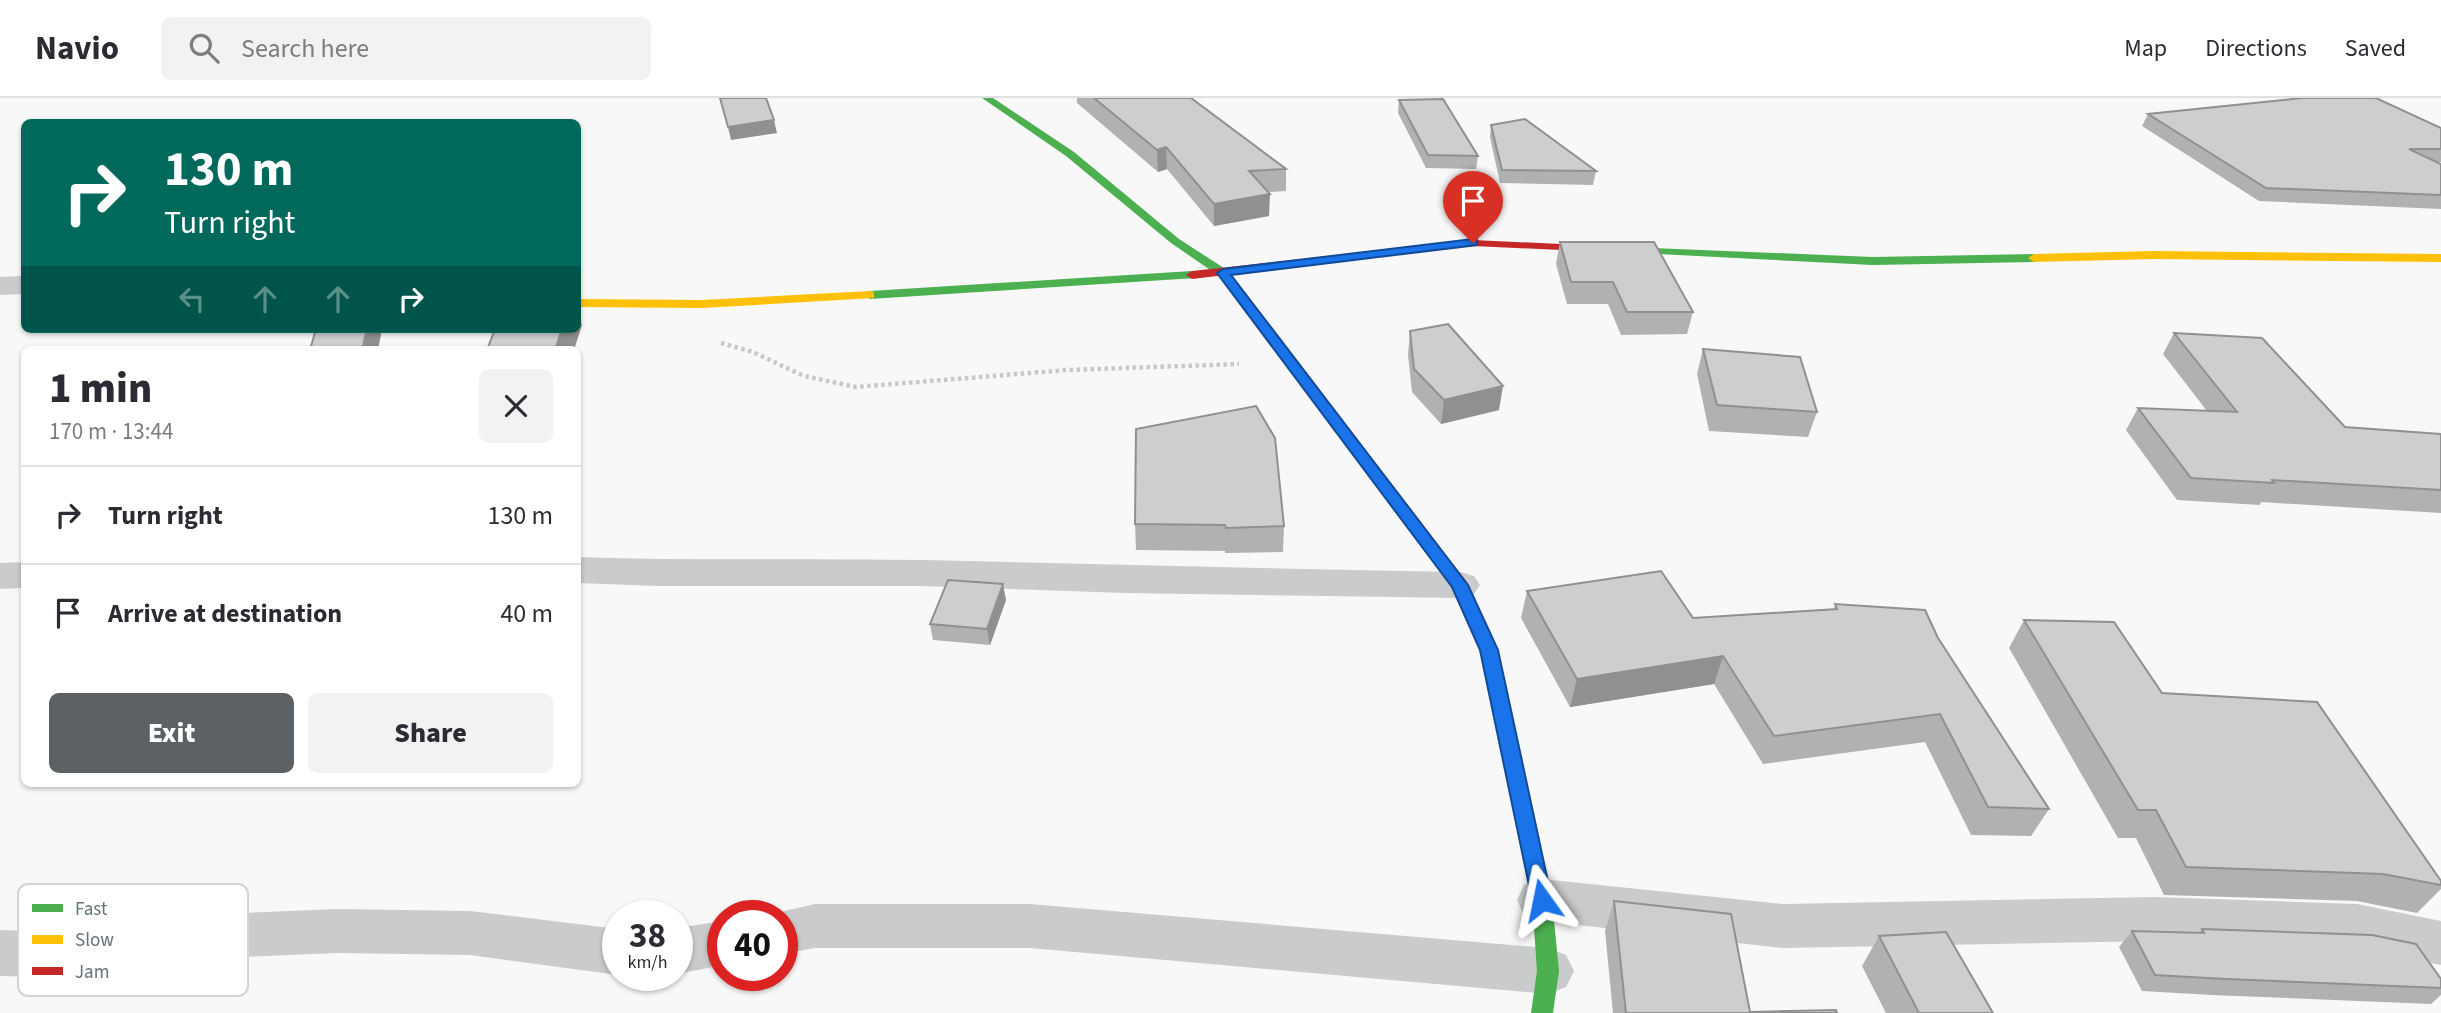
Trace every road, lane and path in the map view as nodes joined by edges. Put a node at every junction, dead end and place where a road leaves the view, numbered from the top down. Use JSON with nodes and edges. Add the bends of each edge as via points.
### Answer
{"nodes":[{"id":1,"x":987,"y":98,"type":"edge"},
{"id":2,"x":2441,"y":258,"type":"edge"},
{"id":3,"x":1223,"y":273,"type":"junction"},
{"id":4,"x":21,"y":285,"type":"edge"},
{"id":5,"x":0,"y":286,"type":"edge"},
{"id":6,"x":581,"y":303,"type":"edge"},
{"id":7,"x":715,"y":341,"type":"dead end"},
{"id":8,"x":1291,"y":362,"type":"junction"},
{"id":9,"x":581,"y":570,"type":"edge"},
{"id":10,"x":21,"y":575,"type":"edge"},
{"id":11,"x":0,"y":576,"type":"edge"},
{"id":12,"x":1460,"y":585,"type":"junction"},
{"id":13,"x":1542,"y":900,"type":"junction"},
{"id":14,"x":798,"y":929,"type":"edge"},
{"id":15,"x":248,"y":935,"type":"edge"},
{"id":16,"x":2441,"y":943,"type":"edge"},
{"id":17,"x":602,"y":950,"type":"edge"},
{"id":18,"x":0,"y":953,"type":"edge"},
{"id":19,"x":18,"y":954,"type":"edge"},
{"id":20,"x":1545,"y":992,"type":"edge"}],
"edges":[{"from":1,"to":3,"type":"street","via":[[1070,154],[1175,241]]},
{"from":2,"to":3,"type":"street","via":[[2153,255],[1892,261],[1473,243]]},
{"from":3,"to":6,"type":"street","via":[[702,304]]},
{"from":3,"to":8,"type":"street"},
{"from":4,"to":5,"type":"street"},
{"from":7,"to":8,"type":"path","via":[[804,376],[856,387],[1068,370]]},
{"from":8,"to":12,"type":"street"},
{"from":9,"to":12,"type":"street"},
{"from":10,"to":11,"type":"street"},
{"from":12,"to":13,"type":"street","via":[[1489,650]]},
{"from":13,"to":16,"type":"street","via":[[1783,926],[2154,919],[2357,926]]},
{"from":13,"to":20,"type":"street"},
{"from":14,"to":20,"type":"street","via":[[1030,926]]},
{"from":15,"to":17,"type":"street","via":[[470,933]]},
{"from":18,"to":19,"type":"street"}]}
